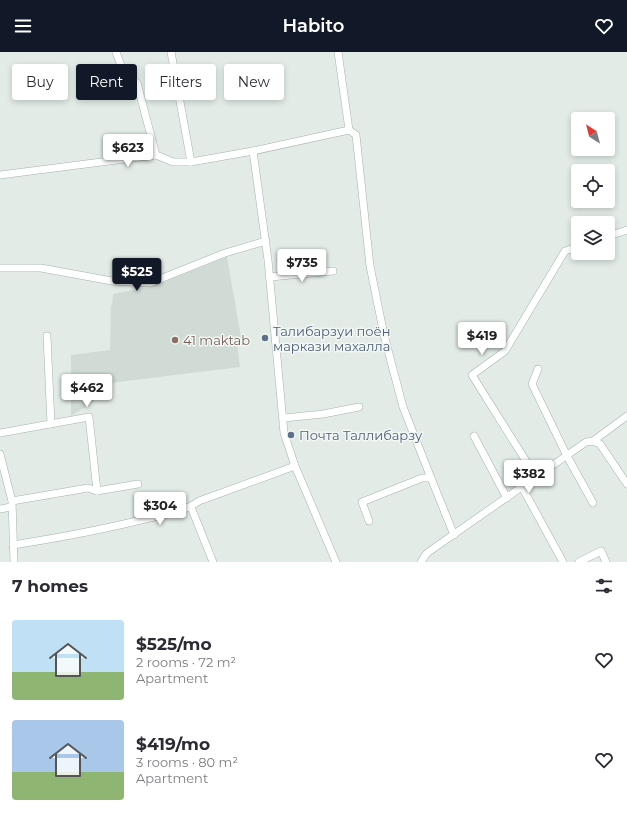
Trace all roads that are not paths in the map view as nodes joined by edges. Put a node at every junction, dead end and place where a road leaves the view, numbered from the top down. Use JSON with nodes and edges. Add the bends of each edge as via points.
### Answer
{"nodes":[{"id":1,"x":116,"y":52,"type":"edge"},
{"id":2,"x":171,"y":52,"type":"edge"},
{"id":3,"x":338,"y":52,"type":"edge"},
{"id":4,"x":349,"y":130,"type":"junction"},
{"id":5,"x":253,"y":151,"type":"junction"},
{"id":6,"x":156,"y":155,"type":"junction"},
{"id":7,"x":191,"y":162,"type":"junction"},
{"id":8,"x":0,"y":174,"type":"edge"},
{"id":9,"x":627,"y":230,"type":"edge"},
{"id":10,"x":615,"y":234,"type":"edge"},
{"id":11,"x":266,"y":241,"type":"junction"},
{"id":12,"x":571,"y":249,"type":"edge"},
{"id":13,"x":0,"y":268,"type":"edge"},
{"id":14,"x":333,"y":271,"type":"dead end"},
{"id":15,"x":270,"y":277,"type":"junction"},
{"id":16,"x":47,"y":336,"type":"dead end"},
{"id":17,"x":538,"y":369,"type":"dead end"},
{"id":18,"x":359,"y":407,"type":"dead end"},
{"id":19,"x":627,"y":416,"type":"edge"},
{"id":20,"x":284,"y":418,"type":"junction"},
{"id":21,"x":50,"y":424,"type":"junction"},
{"id":22,"x":0,"y":432,"type":"edge"},
{"id":23,"x":474,"y":436,"type":"dead end"},
{"id":24,"x":593,"y":441,"type":"junction"},
{"id":25,"x":0,"y":454,"type":"edge"},
{"id":26,"x":567,"y":456,"type":"junction"},
{"id":27,"x":296,"y":466,"type":"junction"},
{"id":28,"x":536,"y":477,"type":"junction"},
{"id":29,"x":431,"y":478,"type":"junction"},
{"id":30,"x":138,"y":484,"type":"dead end"},
{"id":31,"x":627,"y":484,"type":"edge"},
{"id":32,"x":522,"y":487,"type":"junction"},
{"id":33,"x":97,"y":491,"type":"junction"},
{"id":34,"x":507,"y":498,"type":"junction"},
{"id":35,"x":593,"y":503,"type":"dead end"},
{"id":36,"x":11,"y":504,"type":"junction"},
{"id":37,"x":191,"y":507,"type":"junction"},
{"id":38,"x":0,"y":509,"type":"edge"},
{"id":39,"x":369,"y":520,"type":"dead end"},
{"id":40,"x":454,"y":535,"type":"junction"},
{"id":41,"x":13,"y":545,"type":"junction"},
{"id":42,"x":14,"y":562,"type":"edge"},
{"id":43,"x":213,"y":562,"type":"edge"},
{"id":44,"x":336,"y":562,"type":"edge"},
{"id":45,"x":421,"y":562,"type":"edge"},
{"id":46,"x":563,"y":562,"type":"edge"},
{"id":47,"x":579,"y":562,"type":"edge"},
{"id":48,"x":606,"y":562,"type":"edge"}],
"edges":[{"from":1,"to":6,"type":"street","via":[[122,71],[137,83]]},
{"from":2,"to":7,"type":"street"},
{"from":3,"to":4,"type":"street"},
{"from":4,"to":5,"type":"street"},
{"from":4,"to":29,"type":"street","via":[[356,134],[370,266],[384,335],[403,407]]},
{"from":5,"to":7,"type":"street"},
{"from":5,"to":11,"type":"street"},
{"from":6,"to":7,"type":"street","via":[[173,162]]},
{"from":6,"to":8,"type":"street"},
{"from":9,"to":10,"type":"street"},
{"from":11,"to":13,"type":"street","via":[[225,253],[150,283],[112,280],[41,268]]},
{"from":11,"to":15,"type":"street"},
{"from":12,"to":28,"type":"street","via":[[565,251],[505,351],[472,375]]},
{"from":14,"to":15,"type":"street"},
{"from":15,"to":20,"type":"street"},
{"from":16,"to":21,"type":"street"},
{"from":17,"to":26,"type":"street","via":[[532,384]]},
{"from":18,"to":20,"type":"street"},
{"from":19,"to":24,"type":"street"},
{"from":20,"to":27,"type":"street","via":[[284,433]]},
{"from":21,"to":22,"type":"street"},
{"from":21,"to":33,"type":"street","via":[[89,417]]},
{"from":23,"to":34,"type":"street"},
{"from":24,"to":26,"type":"street","via":[[586,442]]},
{"from":24,"to":31,"type":"street","via":[[600,444]]},
{"from":25,"to":36,"type":"street"},
{"from":26,"to":28,"type":"street"},
{"from":26,"to":35,"type":"street"},
{"from":27,"to":37,"type":"street","via":[[199,501]]},
{"from":27,"to":44,"type":"street"},
{"from":28,"to":32,"type":"street"},
{"from":29,"to":39,"type":"street","via":[[422,478],[362,502]]},
{"from":29,"to":40,"type":"street"},
{"from":30,"to":33,"type":"street"},
{"from":32,"to":34,"type":"street"},
{"from":32,"to":46,"type":"street"},
{"from":33,"to":36,"type":"street","via":[[88,488]]},
{"from":34,"to":40,"type":"street"},
{"from":36,"to":38,"type":"street"},
{"from":36,"to":41,"type":"street"},
{"from":37,"to":41,"type":"street","via":[[87,533]]},
{"from":37,"to":43,"type":"street"},
{"from":40,"to":45,"type":"street","via":[[427,553]]},
{"from":41,"to":42,"type":"street"},
{"from":47,"to":48,"type":"street","via":[[601,551]]}]}
